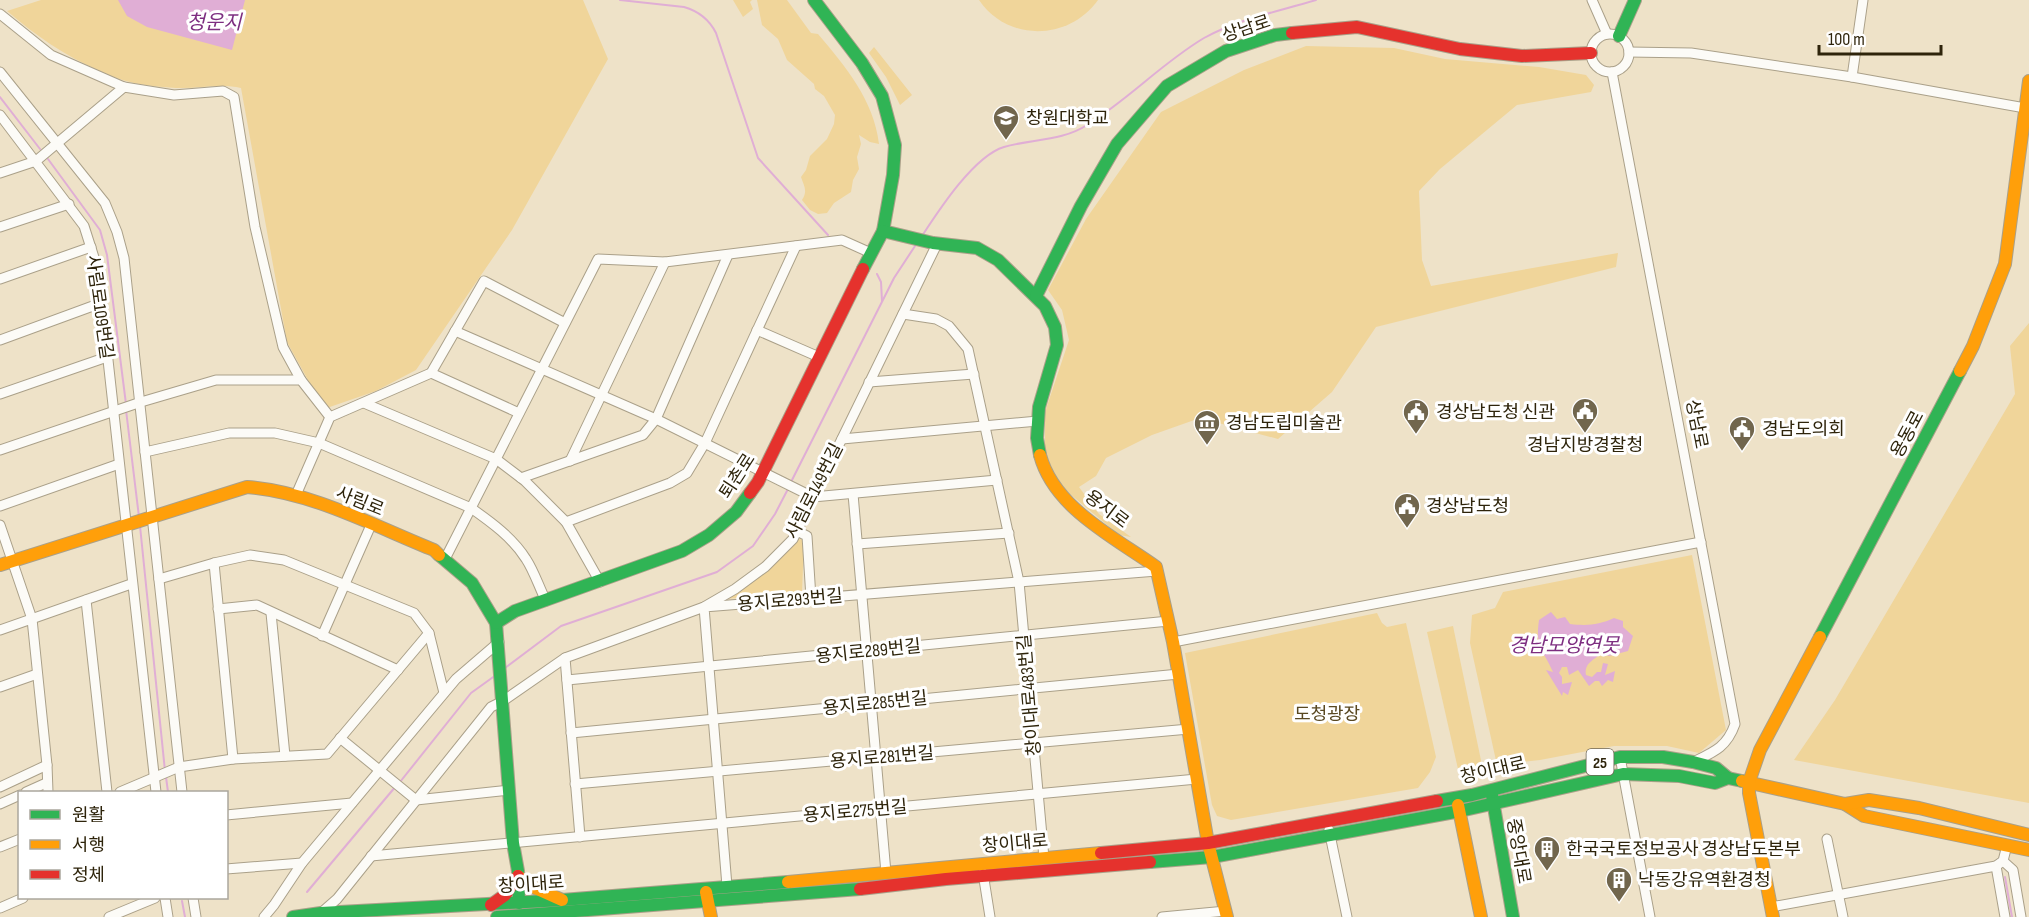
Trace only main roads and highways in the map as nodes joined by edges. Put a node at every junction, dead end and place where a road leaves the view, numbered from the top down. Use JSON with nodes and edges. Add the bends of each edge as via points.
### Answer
{"nodes":[{"id":1,"x":813,"y":0,"type":"edge"},
{"id":2,"x":1635,"y":0,"type":"edge"},
{"id":3,"x":1613,"y":35,"type":"road end"},
{"id":4,"x":1591,"y":52,"type":"road end"},
{"id":5,"x":2029,"y":81,"type":"edge"},
{"id":6,"x":883,"y":231,"type":"junction"},
{"id":7,"x":1036,"y":296,"type":"junction"},
{"id":8,"x":0,"y":565,"type":"edge"},
{"id":9,"x":496,"y":623,"type":"junction"},
{"id":10,"x":1728,"y":778,"type":"junction"},
{"id":11,"x":1749,"y":782,"type":"junction"},
{"id":12,"x":1492,"y":790,"type":"junction"},
{"id":13,"x":1456,"y":797,"type":"junction"},
{"id":14,"x":1492,"y":804,"type":"junction"},
{"id":15,"x":1845,"y":804,"type":"junction"},
{"id":16,"x":1460,"y":812,"type":"junction"},
{"id":17,"x":1328,"y":828,"type":"junction"},
{"id":18,"x":2029,"y":835,"type":"edge"},
{"id":19,"x":1208,"y":843,"type":"junction"},
{"id":20,"x":2029,"y":850,"type":"edge"},
{"id":21,"x":1212,"y":857,"type":"junction"},
{"id":22,"x":982,"y":870,"type":"junction"},
{"id":23,"x":518,"y":876,"type":"junction"},
{"id":24,"x":705,"y":888,"type":"junction"},
{"id":25,"x":562,"y":900,"type":"junction"},
{"id":26,"x":708,"y":901,"type":"junction"},
{"id":27,"x":491,"y":905,"type":"junction"},
{"id":28,"x":519,"y":912,"type":"edge"},
{"id":29,"x":1772,"y":912,"type":"edge"},
{"id":30,"x":1226,"y":914,"type":"edge"},
{"id":31,"x":293,"y":917,"type":"edge"},
{"id":32,"x":497,"y":917,"type":"edge"},
{"id":33,"x":711,"y":917,"type":"edge"},
{"id":34,"x":1481,"y":917,"type":"edge"},
{"id":35,"x":1513,"y":917,"type":"edge"}],
"edges":[{"from":1,"to":6,"type":"main road","name":"퇴촌로","via":[[862,63],[882,96],[895,145]]},
{"from":2,"to":3,"type":"main road"},
{"from":4,"to":7,"type":"main road","name":"상남로","via":[[1522,56],[1460,49],[1357,27],[1275,35],[1226,51],[1167,86],[1117,144],[1080,206]]},
{"from":5,"to":11,"type":"main road","name":"용동로","via":[[2005,264],[1973,346],[1760,750]]},
{"from":6,"to":7,"type":"main road","name":"용지로","via":[[935,244],[977,248],[998,260]]},
{"from":6,"to":9,"type":"main road","name":"퇴촌로","via":[[766,473],[736,512],[682,551],[515,611]]},
{"from":7,"to":19,"type":"main road","name":"용지로","via":[[1055,327],[1057,345],[1039,407],[1036,438],[1041,458],[1049,479],[1063,497],[1156,567]]},
{"from":8,"to":9,"type":"main road","name":"사림로","via":[[247,487],[271,489],[296,495],[434,550],[472,583]]},
{"from":9,"to":23,"type":"main road","name":"사림로"},
{"from":10,"to":11,"type":"main road","name":"창이대로","number":"25"},
{"from":10,"to":12,"type":"main road","name":"창이대로","number":"25","via":[[1716,768],[1693,762],[1620,757]]},
{"from":10,"to":14,"type":"main road","name":"창이대로","via":[[1715,783],[1623,774]]},
{"from":11,"to":15,"type":"main road","name":"창이대로","number":"25"},
{"from":11,"to":29,"type":"main road"},
{"from":12,"to":13,"type":"main road","name":"창이대로","number":"25"},
{"from":12,"to":14,"type":"main road","name":"중앙대로"},
{"from":13,"to":16,"type":"main road"},
{"from":13,"to":17,"type":"main road","name":"창이대로"},
{"from":14,"to":16,"type":"main road","name":"창이대로"},
{"from":14,"to":35,"type":"main road","name":"중앙대로"},
{"from":15,"to":18,"type":"main road","name":"창이대로","number":"25","via":[[1869,800],[1918,808]]},
{"from":15,"to":20,"type":"main road","name":"창이대로","number":"25","via":[[1864,816]]},
{"from":16,"to":17,"type":"main road","name":"창이대로"},
{"from":16,"to":34,"type":"main road"},
{"from":17,"to":19,"type":"main road","name":"창이대로"},
{"from":17,"to":21,"type":"main road","name":"창이대로"},
{"from":19,"to":21,"type":"main road"},
{"from":19,"to":22,"type":"main road","name":"창이대로","via":[[1044,858]]},
{"from":21,"to":22,"type":"main road","name":"창이대로"},
{"from":21,"to":30,"type":"main road"},
{"from":22,"to":24,"type":"main road","name":"창이대로","via":[[886,873]]},
{"from":22,"to":26,"type":"main road","name":"창이대로","via":[[829,892]]},
{"from":23,"to":25,"type":"main road"},
{"from":23,"to":27,"type":"main road"},
{"from":23,"to":28,"type":"main road"},
{"from":24,"to":25,"type":"main road","name":"창이대로"},
{"from":24,"to":26,"type":"main road"},
{"from":25,"to":28,"type":"main road","name":"창이대로"},
{"from":26,"to":28,"type":"main road","name":"창이대로"},
{"from":26,"to":33,"type":"main road"},
{"from":27,"to":28,"type":"main road","name":"창이대로"},
{"from":27,"to":31,"type":"main road","name":"창이대로"},
{"from":28,"to":32,"type":"main road","name":"창이대로"}]}
